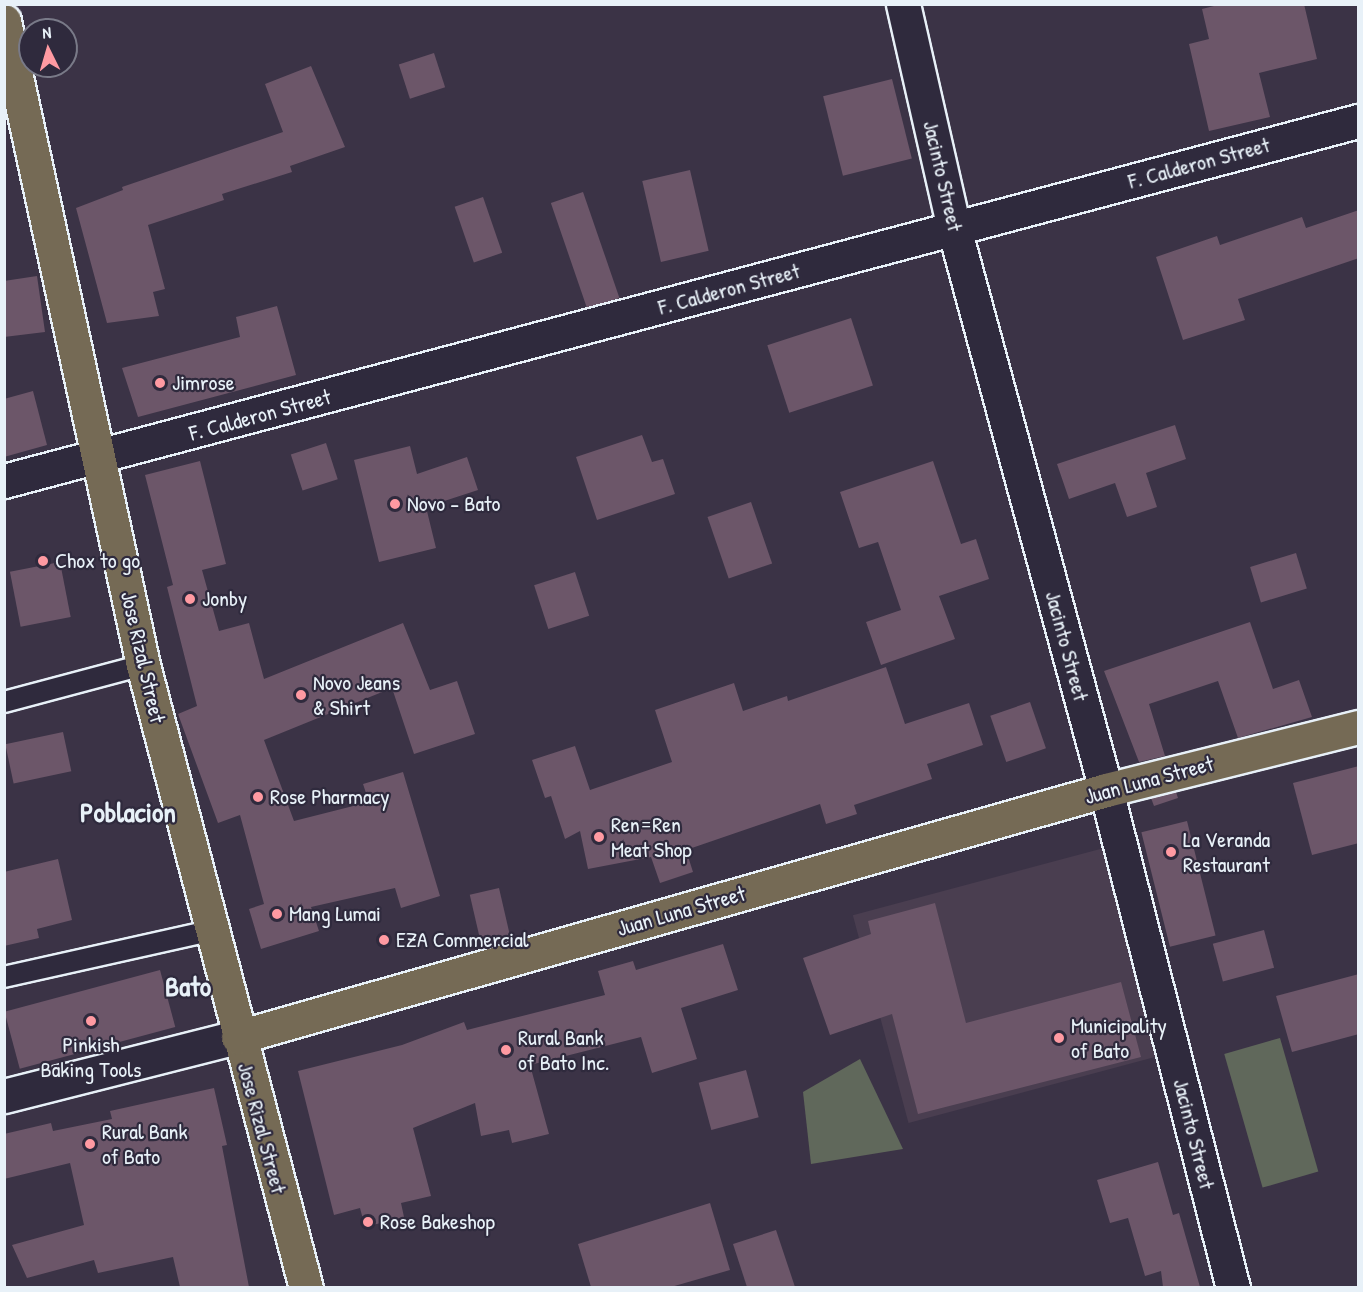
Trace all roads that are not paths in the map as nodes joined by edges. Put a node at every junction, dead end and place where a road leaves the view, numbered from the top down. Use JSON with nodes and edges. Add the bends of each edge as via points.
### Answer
{"nodes":[{"id":1,"x":903,"y":4,"type":"edge"},
{"id":2,"x":4,"y":21,"type":"edge"},
{"id":3,"x":1359,"y":121,"type":"edge"},
{"id":4,"x":954,"y":228,"type":"junction"},
{"id":5,"x":101,"y":458,"type":"junction"},
{"id":6,"x":4,"y":481,"type":"edge"},
{"id":7,"x":143,"y":665,"type":"junction"},
{"id":8,"x":4,"y":702,"type":"edge"},
{"id":9,"x":1359,"y":727,"type":"edge"},
{"id":10,"x":1106,"y":790,"type":"junction"},
{"id":11,"x":210,"y":931,"type":"junction"},
{"id":12,"x":4,"y":977,"type":"edge"},
{"id":13,"x":238,"y":1037,"type":"junction"},
{"id":14,"x":4,"y":1096,"type":"edge"},
{"id":15,"x":306,"y":1287,"type":"edge"},
{"id":16,"x":1233,"y":1287,"type":"edge"}],
"edges":[{"from":1,"to":4,"type":"street","name":"Jacinto Street"},
{"from":2,"to":5,"type":"main road","name":"Jose Rizal Street","via":[[40,200]]},
{"from":3,"to":4,"type":"street","name":"F. Calderon Street"},
{"from":4,"to":5,"type":"street","name":"F. Calderon Street"},
{"from":4,"to":10,"type":"street","name":"Jacinto Street"},
{"from":5,"to":6,"type":"street","name":"F. Calderon Street"},
{"from":5,"to":7,"type":"main road","name":"Jose Rizal Street"},
{"from":7,"to":8,"type":"lane"},
{"from":7,"to":11,"type":"main road","name":"Jose Rizal Street"},
{"from":9,"to":10,"type":"main road","name":"Juan Luna Street"},
{"from":10,"to":13,"type":"main road","name":"Juan Luna Street"},
{"from":10,"to":16,"type":"street","name":"Jacinto Street"},
{"from":11,"to":12,"type":"lane"},
{"from":11,"to":13,"type":"main road","name":"Jose Rizal Street"},
{"from":13,"to":14,"type":"street","name":"Juan Luna Street"},
{"from":13,"to":15,"type":"main road","name":"Jose Rizal Street"}]}
